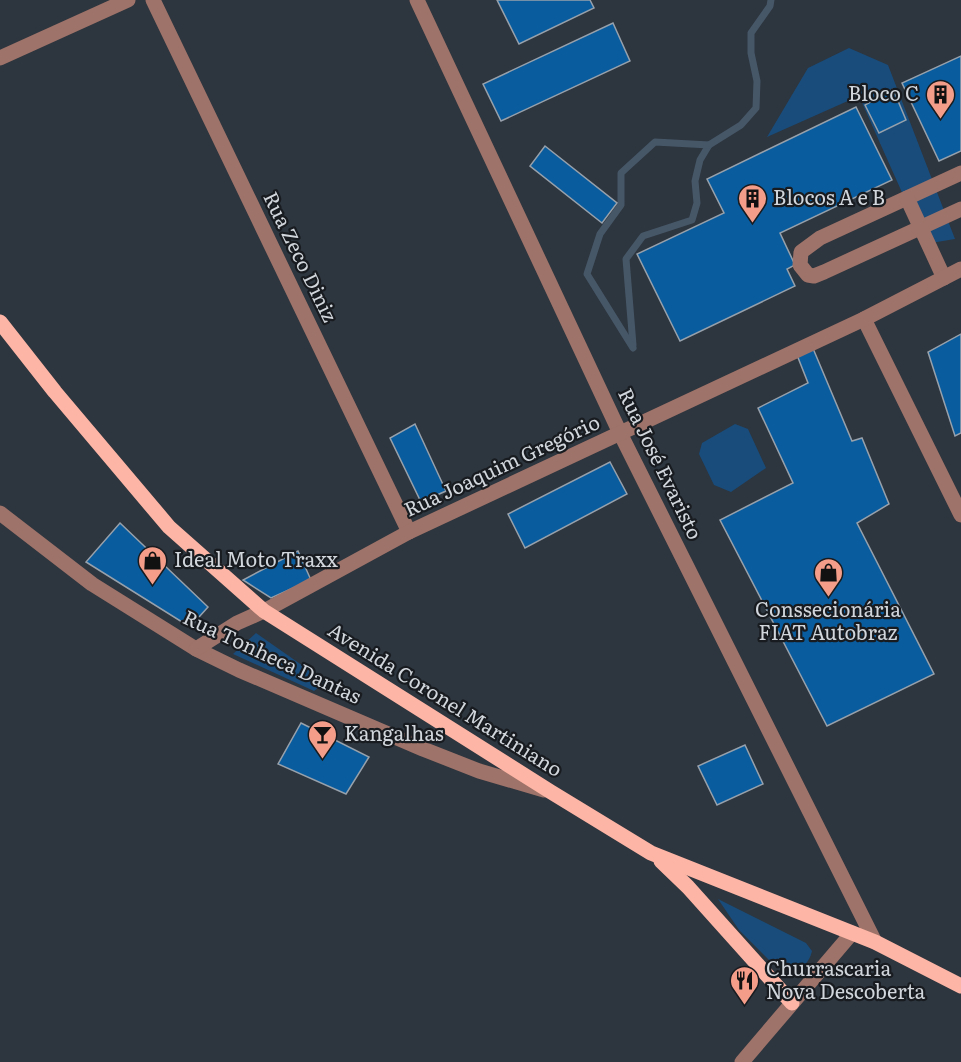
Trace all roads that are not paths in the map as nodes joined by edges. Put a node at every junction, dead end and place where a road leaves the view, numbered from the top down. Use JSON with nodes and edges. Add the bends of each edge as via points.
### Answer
{"nodes":[{"id":1,"x":128,"y":0,"type":"edge"},
{"id":2,"x":153,"y":0,"type":"edge"},
{"id":3,"x":417,"y":0,"type":"edge"},
{"id":4,"x":0,"y":58,"type":"edge"},
{"id":5,"x":961,"y":173,"type":"edge"},
{"id":6,"x":907,"y":198,"type":"junction"},
{"id":7,"x":961,"y":209,"type":"edge"},
{"id":8,"x":921,"y":226,"type":"junction"},
{"id":9,"x":961,"y":269,"type":"edge"},
{"id":10,"x":944,"y":278,"type":"junction"},
{"id":11,"x":864,"y":319,"type":"junction"},
{"id":12,"x":0,"y":322,"type":"edge"},
{"id":13,"x":620,"y":433,"type":"junction"},
{"id":14,"x":0,"y":513,"type":"edge"},
{"id":15,"x":961,"y":515,"type":"edge"},
{"id":16,"x":408,"y":532,"type":"junction"},
{"id":17,"x":264,"y":611,"type":"junction"},
{"id":18,"x":196,"y":649,"type":"junction"},
{"id":19,"x":551,"y":792,"type":"junction"},
{"id":20,"x":651,"y":853,"type":"junction"},
{"id":21,"x":852,"y":933,"type":"junction"},
{"id":22,"x":875,"y":942,"type":"junction"},
{"id":23,"x":961,"y":986,"type":"edge"},
{"id":24,"x":792,"y":1003,"type":"junction"},
{"id":25,"x":742,"y":1062,"type":"edge"}],
"edges":[{"from":1,"to":4,"type":"street"},
{"from":2,"to":16,"type":"street","name":"Rua Zeco Diniz"},
{"from":3,"to":13,"type":"street","name":"Rua José Evaristo"},
{"from":5,"to":6,"type":"street"},
{"from":6,"to":8,"type":"street"},
{"from":6,"to":8,"type":"street","via":[[811,243],[801,252],[800,265],[814,276]]},
{"from":7,"to":8,"type":"street"},
{"from":8,"to":10,"type":"street"},
{"from":9,"to":10,"type":"street","name":"Rua Joaquim Gregório"},
{"from":10,"to":11,"type":"street","name":"Rua Joaquim Gregório"},
{"from":11,"to":13,"type":"street","name":"Rua Joaquim Gregório"},
{"from":11,"to":15,"type":"street"},
{"from":12,"to":17,"type":"main road","name":"Avenida Coronel Martiniano","via":[[169,527]]},
{"from":13,"to":16,"type":"street","name":"Rua Joaquim Gregório"},
{"from":13,"to":22,"type":"street","name":"Rua José Evaristo"},
{"from":14,"to":18,"type":"street","name":"Rua Tonheca Dantas","via":[[92,584]]},
{"from":16,"to":17,"type":"street","name":"Rua Joaquim Gregório"},
{"from":17,"to":18,"type":"street","name":"Rua Joaquim Gregório"},
{"from":17,"to":19,"type":"main road","name":"Avenida Coronel Martiniano"},
{"from":18,"to":19,"type":"street","name":"Rua Tonheca Dantas","via":[[434,753]]},
{"from":19,"to":20,"type":"main road","name":"Avenida Coronel Martiniano"},
{"from":20,"to":21,"type":"main road","name":"Avenida Coronel Martiniano"},
{"from":20,"to":24,"type":"main road","via":[[688,887]]},
{"from":21,"to":22,"type":"main road","name":"Avenida Coronel Martiniano"},
{"from":21,"to":24,"type":"street"},
{"from":22,"to":23,"type":"main road","name":"Avenida Coronel Martiniano"},
{"from":24,"to":25,"type":"street"}]}
